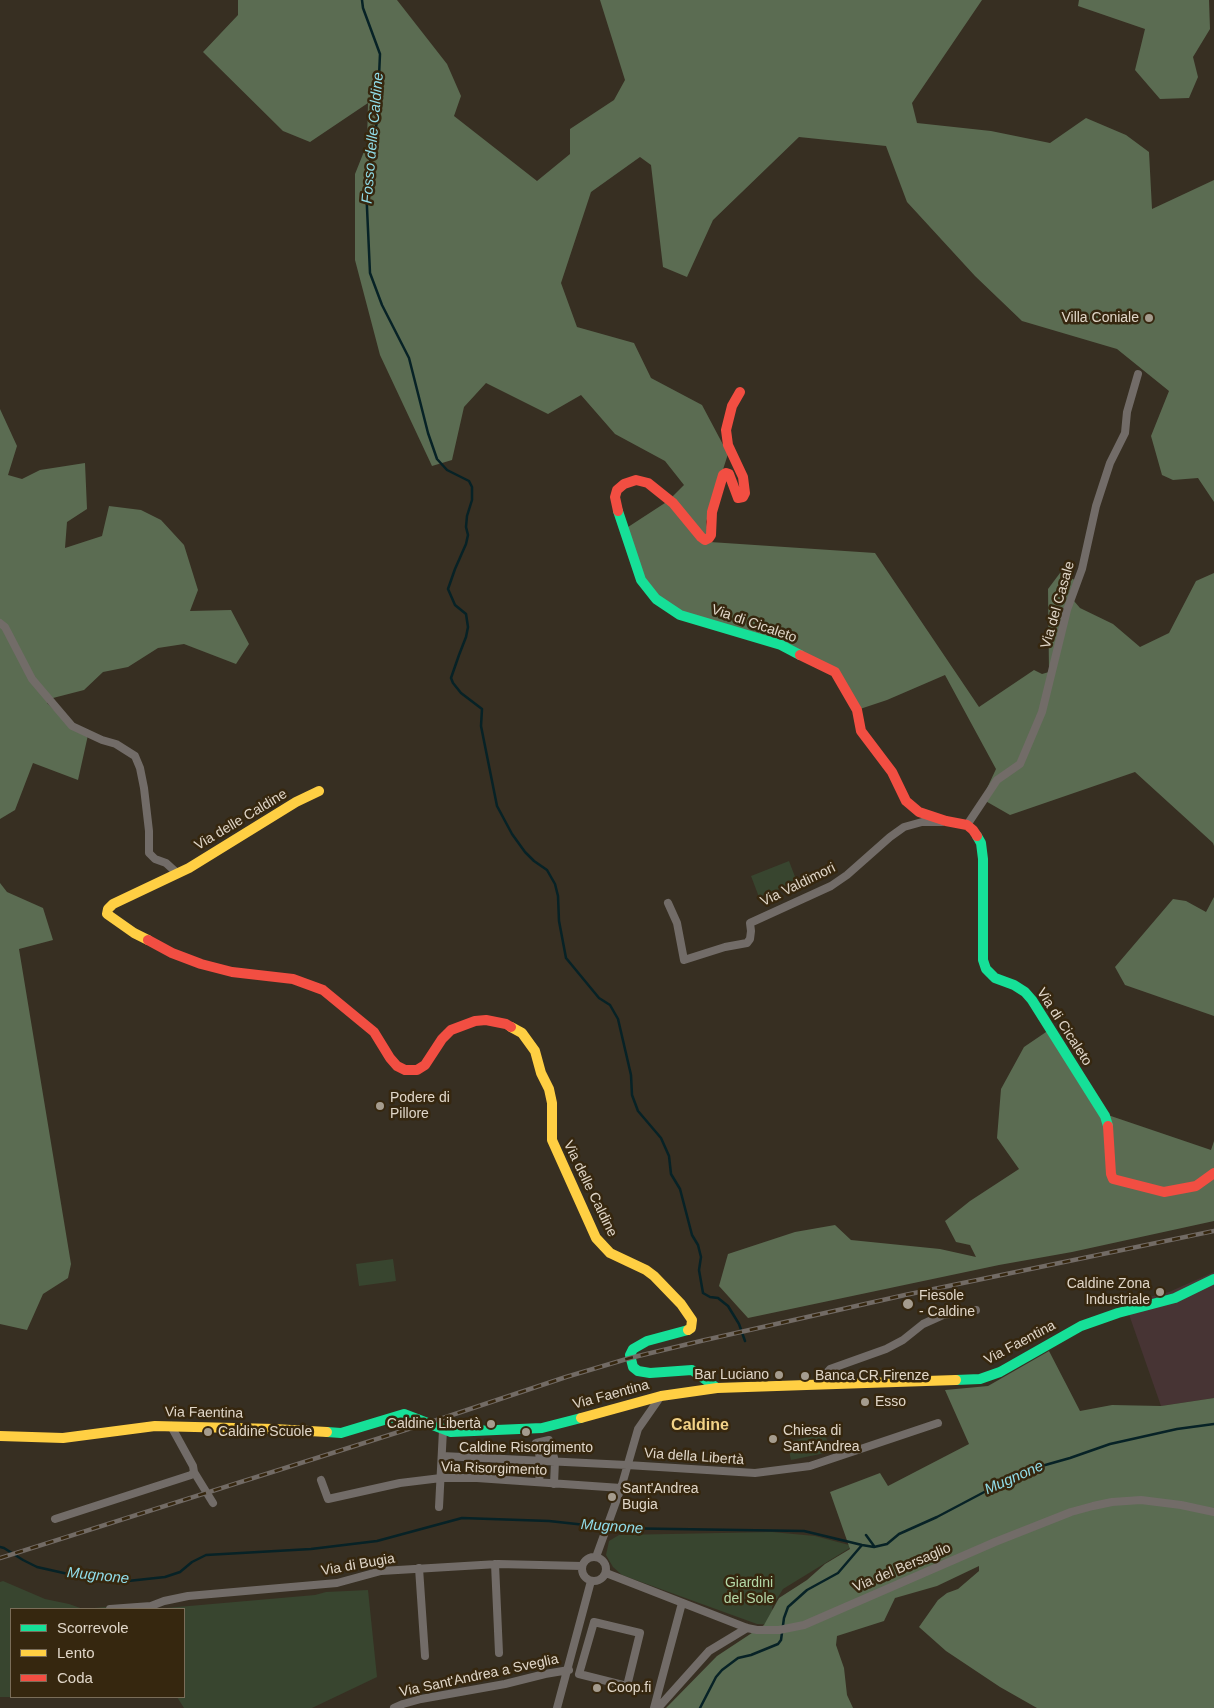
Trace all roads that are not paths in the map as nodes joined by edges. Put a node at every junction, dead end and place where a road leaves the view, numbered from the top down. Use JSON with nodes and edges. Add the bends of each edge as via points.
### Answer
{"nodes":[{"id":1,"x":1138,"y":374,"type":"dead end"},
{"id":2,"x":740,"y":392,"type":"dead end"},
{"id":3,"x":0,"y":623,"type":"edge"},
{"id":4,"x":319,"y":791,"type":"dead end"},
{"id":5,"x":946,"y":821,"type":"junction"},
{"id":6,"x":967,"y":825,"type":"junction"},
{"id":7,"x":177,"y":873,"type":"junction"},
{"id":8,"x":668,"y":903,"type":"dead end"},
{"id":9,"x":1214,"y":1173,"type":"edge"},
{"id":10,"x":1214,"y":1279,"type":"edge"},
{"id":11,"x":976,"y":1310,"type":"dead end"},
{"id":12,"x":817,"y":1384,"type":"junction"},
{"id":13,"x":717,"y":1388,"type":"junction"},
{"id":14,"x":661,"y":1396,"type":"junction"},
{"id":15,"x":938,"y":1423,"type":"dead end"},
{"id":16,"x":171,"y":1426,"type":"junction"},
{"id":17,"x":443,"y":1430,"type":"junction"},
{"id":18,"x":0,"y":1436,"type":"edge"},
{"id":19,"x":442,"y":1456,"type":"junction"},
{"id":20,"x":541,"y":1461,"type":"junction"},
{"id":21,"x":555,"y":1461,"type":"junction"},
{"id":22,"x":627,"y":1464,"type":"junction"},
{"id":23,"x":194,"y":1472,"type":"junction"},
{"id":24,"x":441,"y":1478,"type":"junction"},
{"id":25,"x":321,"y":1480,"type":"dead end"},
{"id":26,"x":539,"y":1482,"type":"junction"},
{"id":27,"x":554,"y":1484,"type":"junction"},
{"id":28,"x":621,"y":1488,"type":"junction"},
{"id":29,"x":213,"y":1503,"type":"dead end"},
{"id":30,"x":439,"y":1507,"type":"dead end"},
{"id":31,"x":1214,"y":1512,"type":"edge"},
{"id":32,"x":55,"y":1519,"type":"dead end"},
{"id":33,"x":596,"y":1557,"type":"junction"},
{"id":34,"x":495,"y":1564,"type":"junction"},
{"id":35,"x":582,"y":1566,"type":"junction"},
{"id":36,"x":419,"y":1568,"type":"junction"},
{"id":37,"x":606,"y":1573,"type":"junction"},
{"id":38,"x":591,"y":1581,"type":"junction"},
{"id":39,"x":682,"y":1603,"type":"junction"},
{"id":40,"x":124,"y":1608,"type":"edge"},
{"id":41,"x":746,"y":1628,"type":"junction"},
{"id":42,"x":499,"y":1653,"type":"dead end"},
{"id":43,"x":425,"y":1656,"type":"dead end"},
{"id":44,"x":569,"y":1670,"type":"junction"},
{"id":45,"x":626,"y":1686,"type":"joint"},
{"id":46,"x":394,"y":1708,"type":"edge"},
{"id":47,"x":557,"y":1708,"type":"edge"},
{"id":48,"x":654,"y":1708,"type":"edge"},
{"id":49,"x":658,"y":1708,"type":"edge"}],
"edges":[{"from":1,"to":6,"type":"street","name":"Via del Casale","via":[[1127,412],[1125,433],[1110,463],[1096,506],[1042,712],[1020,764],[997,780]]},
{"from":2,"to":5,"type":"street","name":"Via di Cicaleto","via":[[732,406],[726,430],[745,493],[738,498],[729,474],[723,475],[712,512],[709,538],[701,537],[673,503],[648,483],[636,480],[617,490],[616,506],[641,580],[656,599],[680,615],[781,645],[835,672],[857,710],[861,731],[892,772],[906,801],[919,812]]},
{"from":3,"to":7,"type":"street","via":[[32,679],[72,726],[116,744],[135,756],[144,788],[149,853]]},
{"from":4,"to":7,"type":"street","name":"Via delle Caldine"},
{"from":5,"to":6,"type":"street","name":"Via di Cicaleto"},
{"from":5,"to":8,"type":"street","name":"Via Valdimori","via":[[904,827],[831,886],[750,923],[748,943],[684,960],[677,923]]},
{"from":6,"to":9,"type":"street","name":"Via di Cicaleto","via":[[980,843],[983,859],[983,960],[986,969],[995,978],[1025,992],[1032,1000],[1105,1116],[1112,1178],[1164,1192],[1196,1186]]},
{"from":7,"to":13,"type":"street","name":"Via delle Caldine","via":[[113,904],[108,914],[134,933],[201,964],[232,972],[293,979],[323,990],[374,1032],[390,1058],[405,1070],[417,1070],[426,1065],[451,1030],[475,1021],[506,1024],[522,1033],[535,1051],[540,1073],[549,1090],[552,1140],[596,1238],[610,1254],[654,1276],[692,1320],[691,1328],[686,1332],[647,1341],[633,1349],[630,1355],[634,1367],[650,1373],[692,1370]]},
{"from":10,"to":12,"type":"street","name":"Via Faentina","via":[[1175,1298],[1081,1326],[990,1376],[969,1380]]},
{"from":11,"to":12,"type":"street","via":[[943,1315],[930,1321],[886,1349],[830,1369]]},
{"from":12,"to":13,"type":"street","name":"Via Faentina"},
{"from":13,"to":14,"type":"street","name":"Via Faentina"},
{"from":14,"to":17,"type":"street","name":"Via Faentina","via":[[542,1428]]},
{"from":14,"to":22,"type":"street","via":[[638,1429]]},
{"from":15,"to":22,"type":"street","name":"Via della Libertà","via":[[810,1466],[755,1474]]},
{"from":16,"to":17,"type":"street","name":"Via Faentina","via":[[341,1433],[404,1414]]},
{"from":16,"to":18,"type":"street","name":"Via Faentina","via":[[63,1438]]},
{"from":16,"to":23,"type":"street"},
{"from":17,"to":19,"type":"street"},
{"from":19,"to":20,"type":"street","name":"Via della Libertà"},
{"from":19,"to":24,"type":"street"},
{"from":20,"to":21,"type":"street","name":"Via della Libertà"},
{"from":20,"to":21,"type":"street","via":[[536,1443],[549,1440]]},
{"from":20,"to":26,"type":"street"},
{"from":21,"to":22,"type":"street","name":"Via della Libertà"},
{"from":21,"to":27,"type":"street"},
{"from":22,"to":28,"type":"street"},
{"from":23,"to":29,"type":"street"},
{"from":23,"to":32,"type":"street"},
{"from":24,"to":25,"type":"street","name":"Via Risorgimento","via":[[328,1499]]},
{"from":24,"to":26,"type":"street","name":"Via Risorgimento"},
{"from":24,"to":30,"type":"street"},
{"from":26,"to":27,"type":"street","name":"Via Risorgimento"},
{"from":27,"to":28,"type":"street","name":"Via Risorgimento"},
{"from":28,"to":33,"type":"street"},
{"from":31,"to":41,"type":"street","name":"Via del Bersaglio","via":[[1141,1500],[1094,1506],[995,1542],[804,1625],[783,1630]]},
{"from":33,"to":35,"type":"street","via":[[586,1559]]},
{"from":33,"to":37,"type":"street","via":[[605,1564]]},
{"from":34,"to":35,"type":"street","name":"Via di Bugia"},
{"from":34,"to":36,"type":"street","name":"Via di Bugia"},
{"from":34,"to":42,"type":"street"},
{"from":35,"to":38,"type":"street","via":[[582,1574]]},
{"from":36,"to":40,"type":"street","name":"Via di Bugia","via":[[381,1570],[337,1583],[188,1596],[164,1600],[152,1606]]},
{"from":36,"to":43,"type":"street"},
{"from":37,"to":38,"type":"street","via":[[601,1580]]},
{"from":37,"to":39,"type":"street","name":"Via del Bersaglio"},
{"from":38,"to":44,"type":"street","name":"Via Sant'Andrea a Sveglia"},
{"from":39,"to":41,"type":"street","name":"Via del Bersaglio"},
{"from":39,"to":48,"type":"street"},
{"from":41,"to":49,"type":"street","via":[[709,1651]]},
{"from":44,"to":46,"type":"street","name":"Via Sant'Andrea a Sveglia","via":[[421,1699]]},
{"from":44,"to":47,"type":"street"},
{"from":45,"to":45,"type":"street","via":[[579,1674],[594,1622],[640,1633]]}]}
